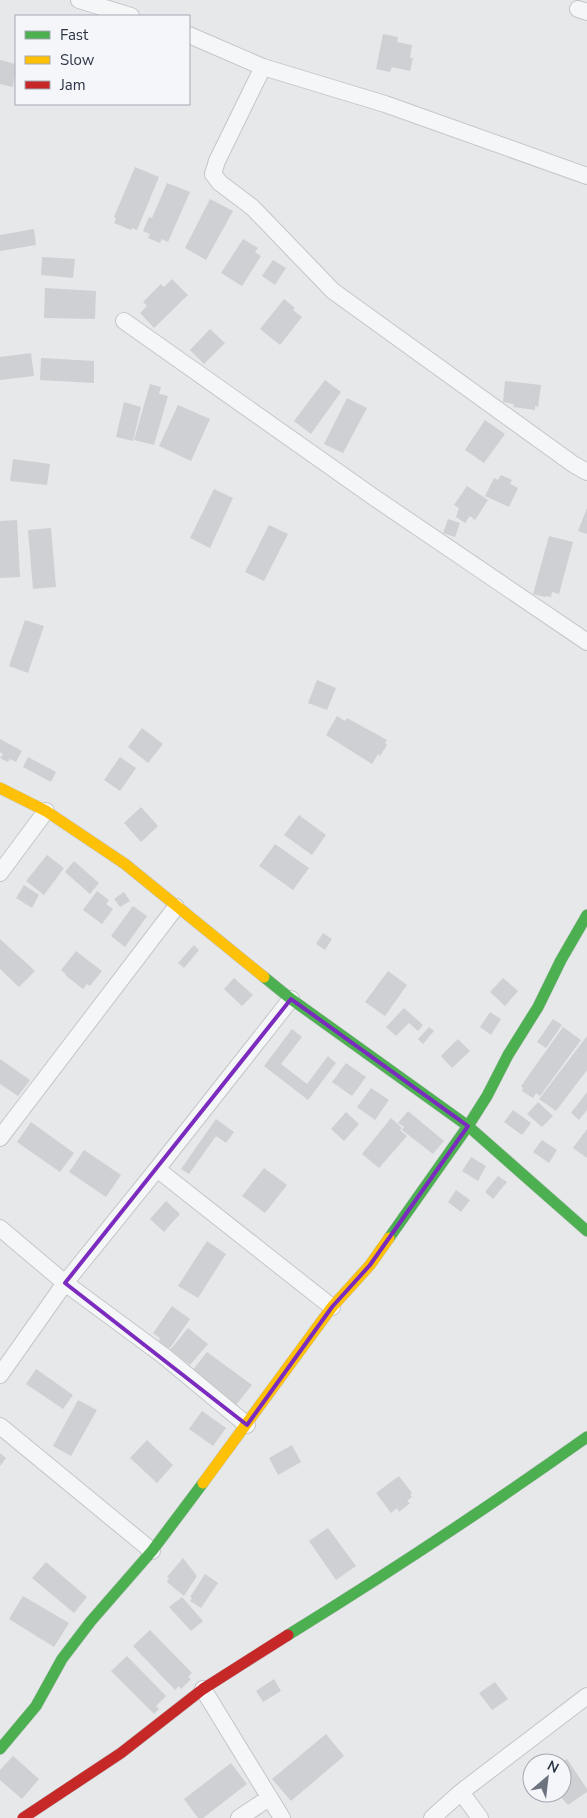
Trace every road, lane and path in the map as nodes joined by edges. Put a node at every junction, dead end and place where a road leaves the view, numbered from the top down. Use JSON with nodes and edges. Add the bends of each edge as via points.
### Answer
{"nodes":[{"id":1,"x":79,"y":0,"type":"edge"},
{"id":2,"x":128,"y":15,"type":"edge"},
{"id":3,"x":190,"y":35,"type":"edge"},
{"id":4,"x":262,"y":67,"type":"junction"},
{"id":5,"x":587,"y":176,"type":"edge"},
{"id":6,"x":124,"y":321,"type":"dead end"},
{"id":7,"x":587,"y":472,"type":"edge"},
{"id":8,"x":587,"y":642,"type":"edge"},
{"id":9,"x":0,"y":788,"type":"edge"},
{"id":10,"x":46,"y":811,"type":"junction"},
{"id":11,"x":0,"y":873,"type":"edge"},
{"id":12,"x":176,"y":906,"type":"junction"},
{"id":13,"x":587,"y":916,"type":"edge"},
{"id":14,"x":291,"y":999,"type":"junction"},
{"id":15,"x":468,"y":1126,"type":"junction"},
{"id":16,"x":0,"y":1138,"type":"edge"},
{"id":17,"x":158,"y":1170,"type":"junction"},
{"id":18,"x":0,"y":1228,"type":"edge"},
{"id":19,"x":587,"y":1231,"type":"edge"},
{"id":20,"x":65,"y":1283,"type":"junction"},
{"id":21,"x":332,"y":1307,"type":"junction"},
{"id":22,"x":0,"y":1375,"type":"edge"},
{"id":23,"x":247,"y":1425,"type":"junction"},
{"id":24,"x":0,"y":1426,"type":"edge"},
{"id":25,"x":587,"y":1437,"type":"edge"},
{"id":26,"x":152,"y":1551,"type":"junction"},
{"id":27,"x":203,"y":1689,"type":"junction"},
{"id":28,"x":587,"y":1696,"type":"edge"},
{"id":29,"x":2,"y":1744,"type":"edge"},
{"id":30,"x":461,"y":1792,"type":"junction"},
{"id":31,"x":269,"y":1798,"type":"junction"},
{"id":32,"x":23,"y":1818,"type":"edge"},
{"id":33,"x":239,"y":1818,"type":"edge"},
{"id":34,"x":282,"y":1818,"type":"edge"},
{"id":35,"x":432,"y":1818,"type":"edge"},
{"id":36,"x":480,"y":1818,"type":"edge"}],
"edges":[{"from":1,"to":2,"type":"street"},
{"from":3,"to":4,"type":"street"},
{"from":4,"to":5,"type":"street","via":[[385,104]]},
{"from":4,"to":7,"type":"street","via":[[217,160],[213,174],[220,183],[252,207],[333,291]]},
{"from":6,"to":8,"type":"street","via":[[372,496]]},
{"from":9,"to":10,"type":"street"},
{"from":10,"to":11,"type":"street"},
{"from":10,"to":12,"type":"street","via":[[125,864]]},
{"from":12,"to":14,"type":"street"},
{"from":12,"to":16,"type":"street"},
{"from":13,"to":15,"type":"street"},
{"from":14,"to":15,"type":"street"},
{"from":14,"to":17,"type":"street"},
{"from":15,"to":19,"type":"street"},
{"from":15,"to":21,"type":"street","via":[[370,1264]]},
{"from":17,"to":20,"type":"street"},
{"from":17,"to":21,"type":"street"},
{"from":18,"to":20,"type":"street"},
{"from":20,"to":22,"type":"street"},
{"from":20,"to":23,"type":"street","via":[[164,1356]]},
{"from":21,"to":23,"type":"street"},
{"from":23,"to":26,"type":"street"},
{"from":24,"to":26,"type":"street"},
{"from":25,"to":27,"type":"street","via":[[356,1593]]},
{"from":26,"to":29,"type":"street","via":[[85,1628],[62,1659],[36,1706]]},
{"from":27,"to":31,"type":"street"},
{"from":27,"to":32,"type":"street","via":[[121,1753]]},
{"from":28,"to":30,"type":"street"},
{"from":30,"to":35,"type":"street"},
{"from":30,"to":36,"type":"street"},
{"from":31,"to":33,"type":"street"},
{"from":31,"to":34,"type":"street"}]}
